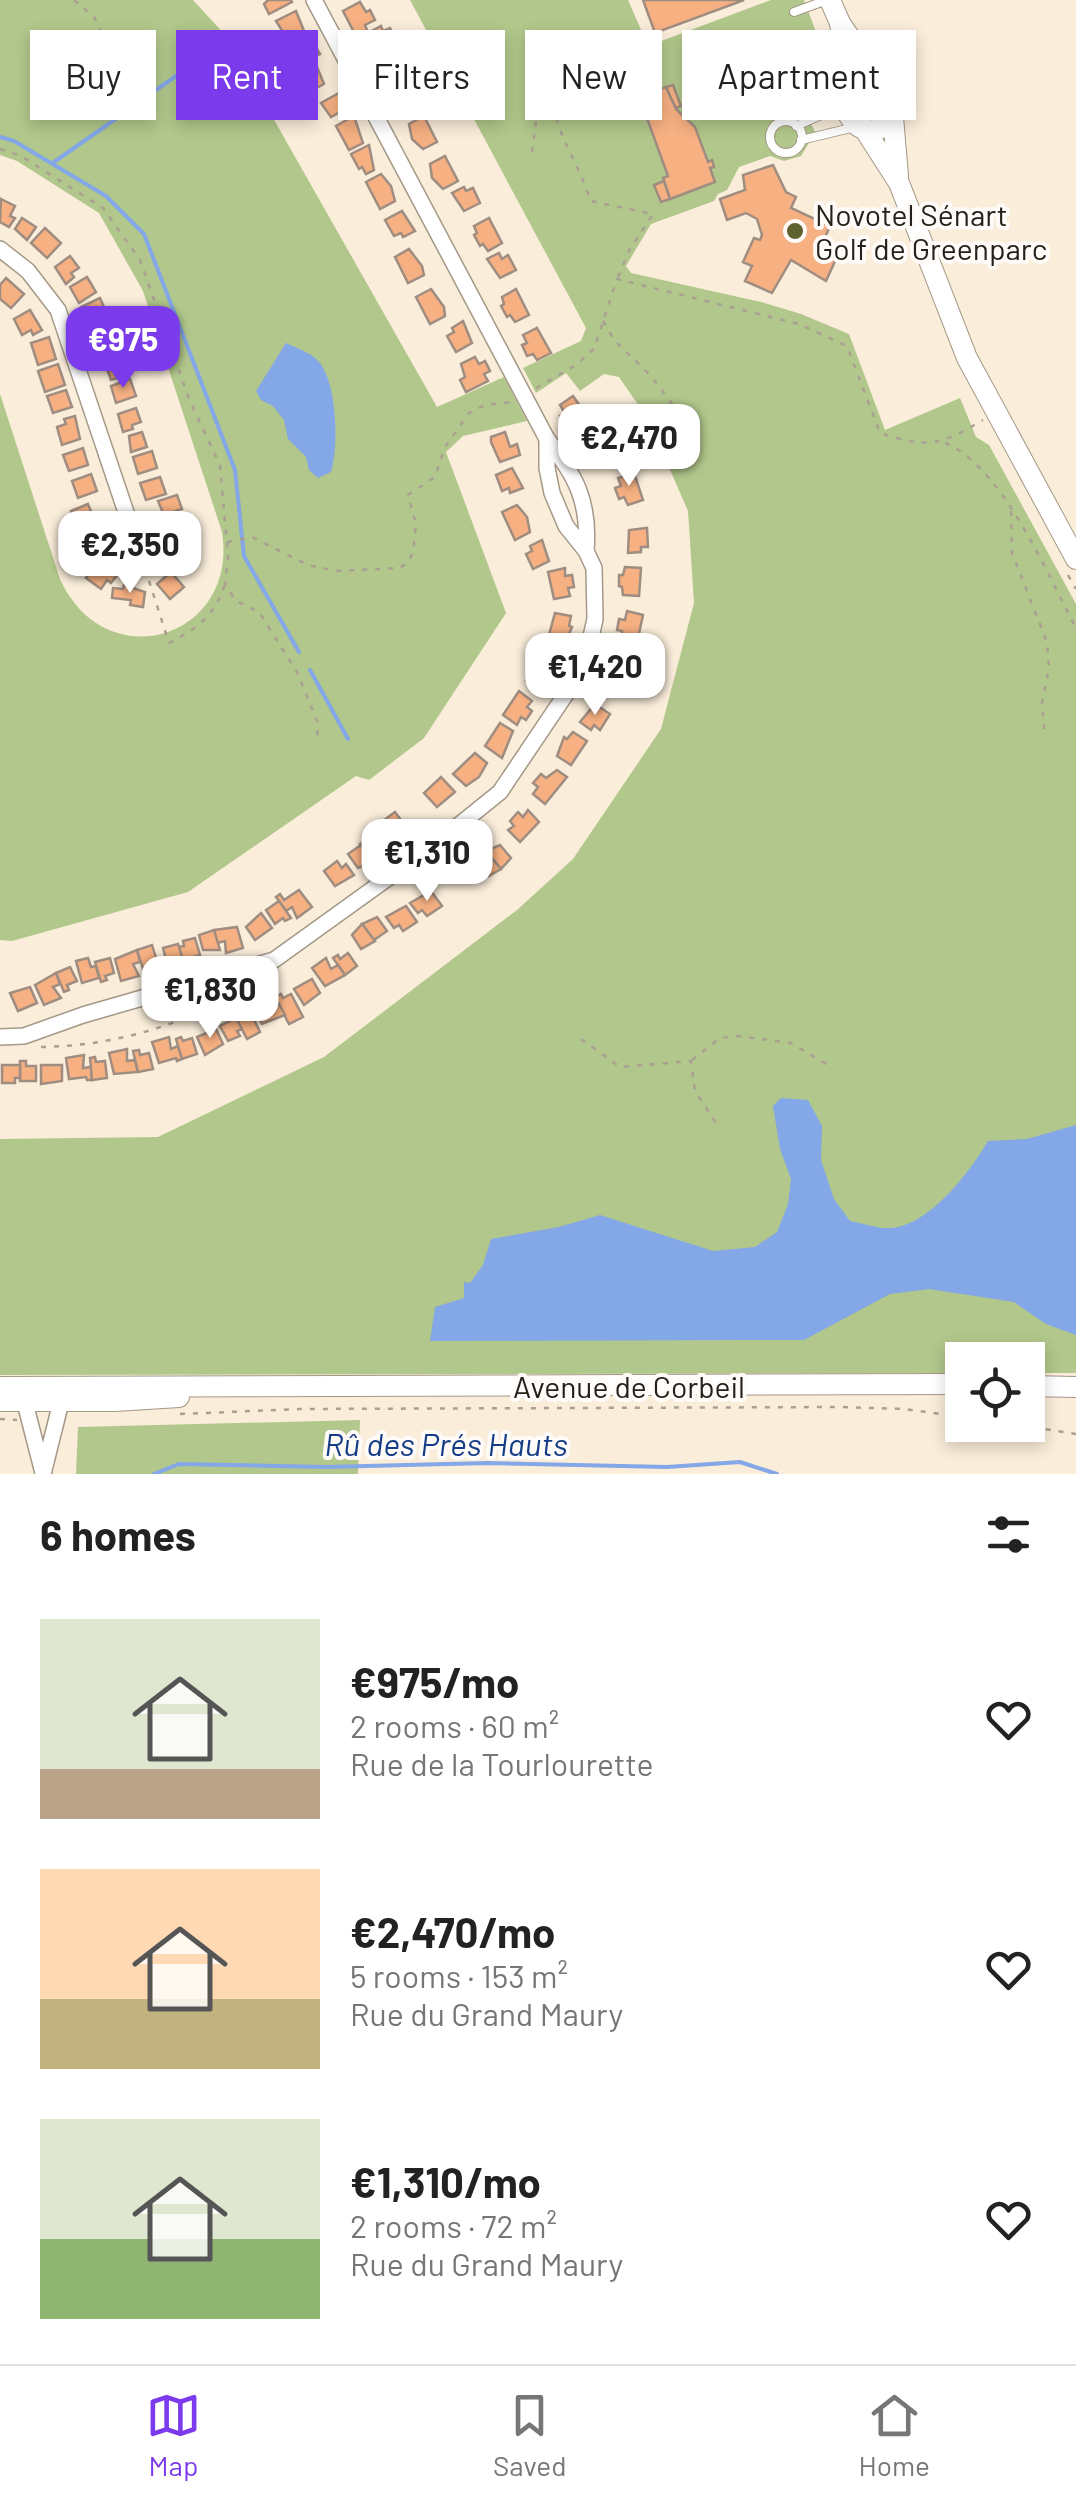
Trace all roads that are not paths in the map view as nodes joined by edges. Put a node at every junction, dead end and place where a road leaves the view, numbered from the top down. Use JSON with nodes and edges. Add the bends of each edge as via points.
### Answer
{"nodes":[{"id":1,"x":314,"y":0,"type":"edge"},
{"id":2,"x":829,"y":0,"type":"edge"},
{"id":3,"x":794,"y":12,"type":"dead end"},
{"id":4,"x":840,"y":23,"type":"junction"},
{"id":5,"x":841,"y":30,"type":"edge"},
{"id":6,"x":845,"y":30,"type":"edge"},
{"id":7,"x":810,"y":120,"type":"edge"},
{"id":8,"x":854,"y":120,"type":"edge"},
{"id":9,"x":890,"y":120,"type":"edge"},
{"id":10,"x":894,"y":120,"type":"edge"},
{"id":11,"x":796,"y":126,"type":"junction"},
{"id":12,"x":862,"y":128,"type":"junction"},
{"id":13,"x":802,"y":140,"type":"junction"},
{"id":14,"x":899,"y":183,"type":"junction"},
{"id":15,"x":0,"y":249,"type":"edge"},
{"id":16,"x":548,"y":439,"type":"junction"},
{"id":17,"x":138,"y":545,"type":"road end"},
{"id":18,"x":586,"y":550,"type":"junction"},
{"id":19,"x":1076,"y":559,"type":"edge"},
{"id":20,"x":0,"y":1037,"type":"edge"},
{"id":21,"x":945,"y":1384,"type":"edge"},
{"id":22,"x":40,"y":1386,"type":"junction"},
{"id":23,"x":1045,"y":1386,"type":"edge"},
{"id":24,"x":0,"y":1387,"type":"edge"},
{"id":25,"x":1076,"y":1387,"type":"edge"},
{"id":26,"x":296,"y":1388,"type":"junction"},
{"id":27,"x":0,"y":1401,"type":"edge"},
{"id":28,"x":61,"y":1402,"type":"junction"},
{"id":29,"x":21,"y":1412,"type":"junction"},
{"id":30,"x":43,"y":1473,"type":"edge"}],
"edges":[{"from":1,"to":16,"type":"street"},
{"from":2,"to":3,"type":"lane"},
{"from":2,"to":4,"type":"main road"},
{"from":4,"to":5,"type":"main road"},
{"from":4,"to":6,"type":"main road"},
{"from":7,"to":11,"type":"lane"},
{"from":8,"to":12,"type":"main road"},
{"from":9,"to":12,"type":"main road","via":[[882,128]]},
{"from":10,"to":14,"type":"main road"},
{"from":11,"to":13,"type":"lane"},
{"from":11,"to":13,"type":"lane","via":[[777,124],[771,143],[787,153]]},
{"from":12,"to":13,"type":"lane"},
{"from":12,"to":14,"type":"main road"},
{"from":14,"to":19,"type":"main road","via":[[967,358]]},
{"from":15,"to":17,"type":"street","via":[[28,271],[58,310]]},
{"from":16,"to":18,"type":"street","via":[[572,472],[584,504]]},
{"from":16,"to":18,"type":"street","via":[[552,493]]},
{"from":18,"to":20,"type":"street","via":[[594,568],[595,619],[576,679],[517,771],[456,829],[274,960],[24,1036]]},
{"from":21,"to":26,"type":"main road","name":"Avenue de Corbeil"},
{"from":22,"to":24,"type":"main road","name":"Avenue de Corbeil"},
{"from":22,"to":26,"type":"main road","name":"Avenue de Corbeil"},
{"from":22,"to":28,"type":"street"},
{"from":22,"to":29,"type":"street"},
{"from":23,"to":25,"type":"main road"},
{"from":26,"to":28,"type":"main road","name":"Avenue de Corbeil"},
{"from":27,"to":29,"type":"main road","name":"Avenue de Corbeil"},
{"from":28,"to":29,"type":"main road","name":"Avenue de Corbeil"},
{"from":28,"to":30,"type":"street"},
{"from":29,"to":30,"type":"street"}]}
